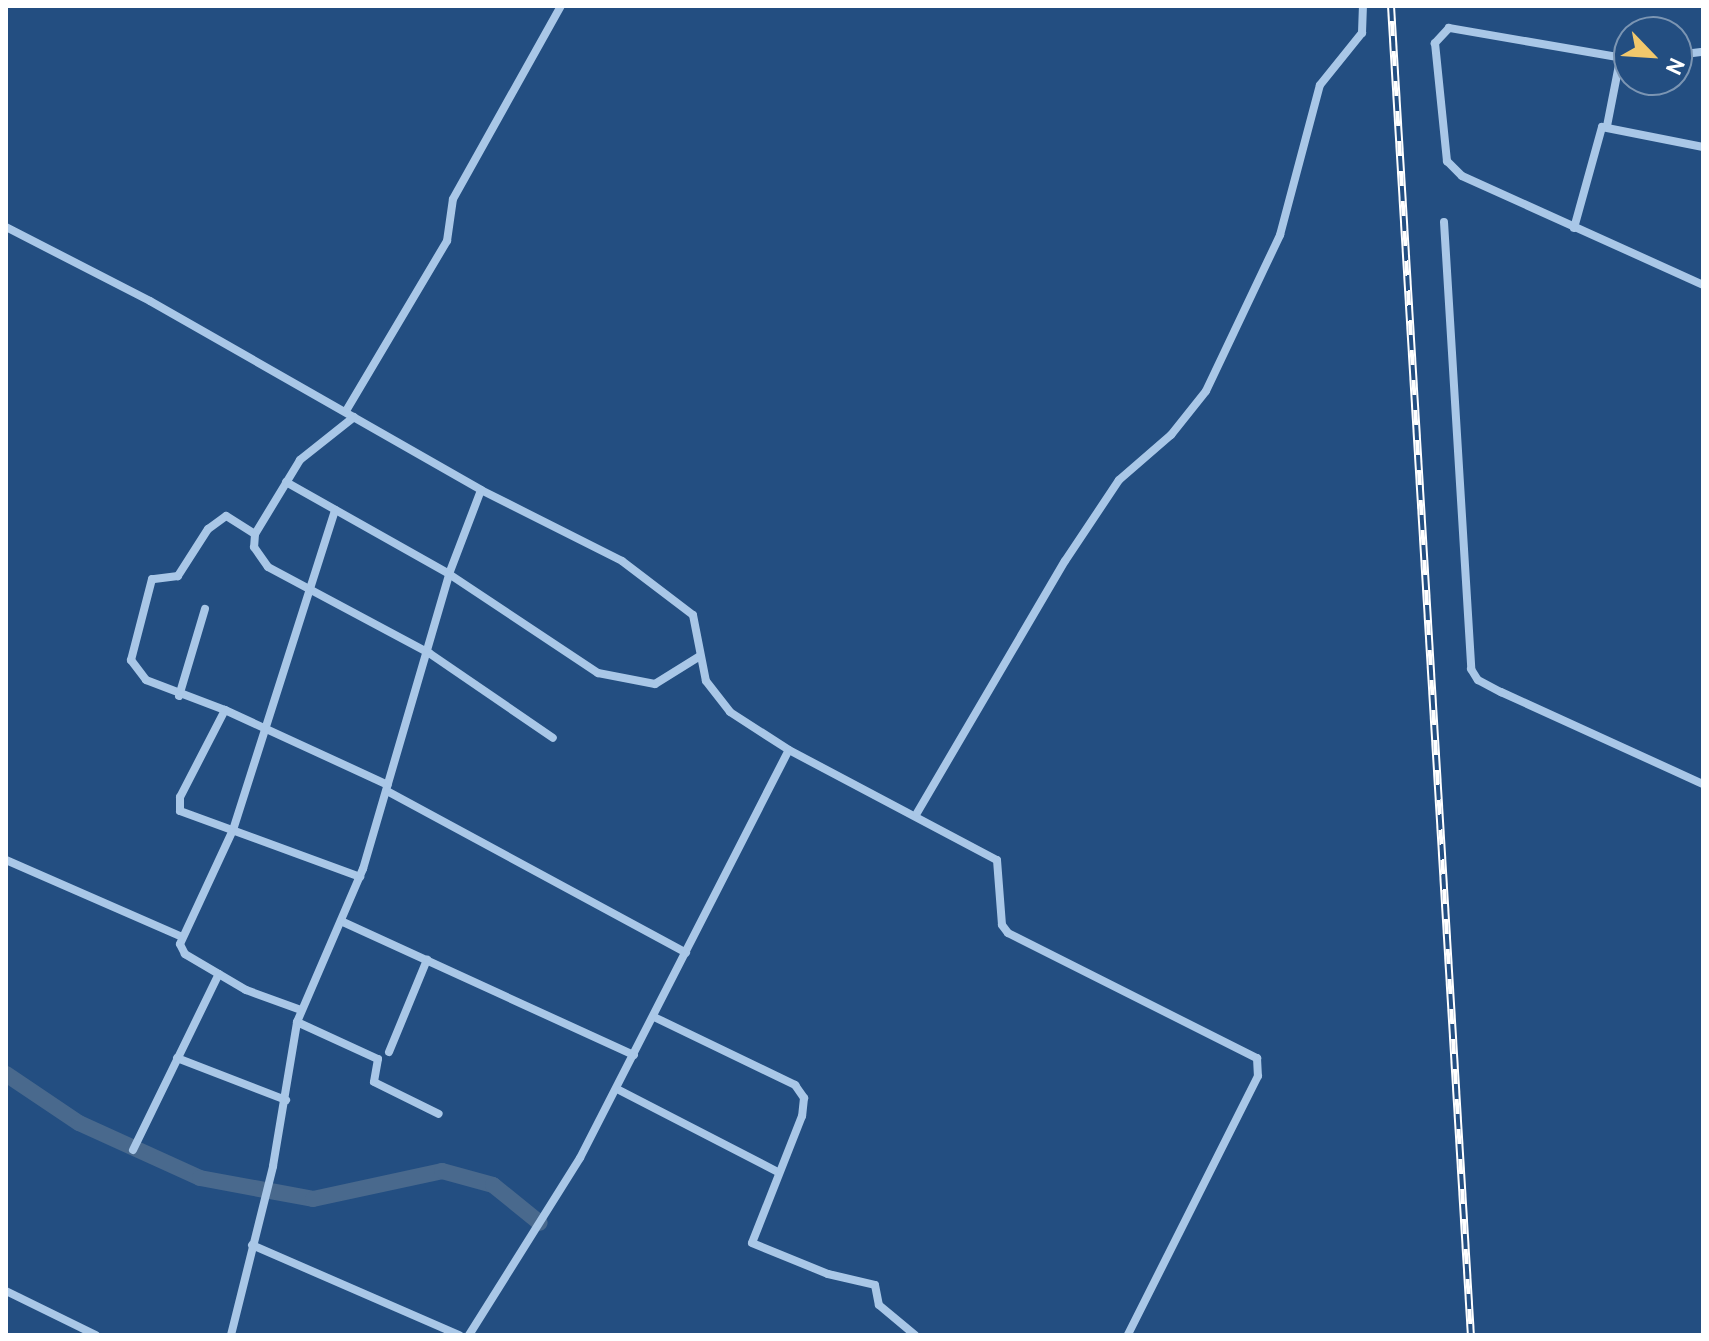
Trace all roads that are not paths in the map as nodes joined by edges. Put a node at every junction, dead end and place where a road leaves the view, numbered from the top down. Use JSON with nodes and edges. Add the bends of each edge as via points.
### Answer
{"nodes":[{"id":1,"x":561,"y":6,"type":"edge"},
{"id":2,"x":1363,"y":6,"type":"edge"},
{"id":3,"x":1613,"y":57,"type":"edge"},
{"id":4,"x":1615,"y":96,"type":"edge"},
{"id":5,"x":1607,"y":126,"type":"junction"},
{"id":6,"x":1703,"y":147,"type":"edge"},
{"id":7,"x":1444,"y":222,"type":"dead end"},
{"id":8,"x":6,"y":227,"type":"edge"},
{"id":9,"x":1574,"y":228,"type":"junction"},
{"id":10,"x":1703,"y":285,"type":"edge"},
{"id":11,"x":350,"y":414,"type":"junction"},
{"id":12,"x":286,"y":482,"type":"junction"},
{"id":13,"x":481,"y":490,"type":"junction"},
{"id":14,"x":335,"y":510,"type":"junction"},
{"id":15,"x":255,"y":534,"type":"junction"},
{"id":16,"x":449,"y":574,"type":"junction"},
{"id":17,"x":308,"y":588,"type":"junction"},
{"id":18,"x":205,"y":609,"type":"dead end"},
{"id":19,"x":429,"y":653,"type":"junction"},
{"id":20,"x":700,"y":656,"type":"junction"},
{"id":21,"x":179,"y":696,"type":"junction"},
{"id":22,"x":225,"y":710,"type":"junction"},
{"id":23,"x":268,"y":726,"type":"junction"},
{"id":24,"x":553,"y":738,"type":"dead end"},
{"id":25,"x":789,"y":750,"type":"junction"},
{"id":26,"x":1703,"y":784,"type":"edge"},
{"id":27,"x":387,"y":788,"type":"junction"},
{"id":28,"x":917,"y":813,"type":"junction"},
{"id":29,"x":233,"y":830,"type":"junction"},
{"id":30,"x":6,"y":860,"type":"edge"},
{"id":31,"x":360,"y":877,"type":"junction"},
{"id":32,"x":343,"y":922,"type":"junction"},
{"id":33,"x":182,"y":937,"type":"junction"},
{"id":34,"x":686,"y":953,"type":"junction"},
{"id":35,"x":427,"y":960,"type":"junction"},
{"id":36,"x":219,"y":974,"type":"junction"},
{"id":37,"x":301,"y":1010,"type":"junction"},
{"id":38,"x":654,"y":1017,"type":"junction"},
{"id":39,"x":297,"y":1022,"type":"junction"},
{"id":40,"x":389,"y":1052,"type":"dead end"},
{"id":41,"x":634,"y":1055,"type":"junction"},
{"id":42,"x":177,"y":1058,"type":"junction"},
{"id":43,"x":617,"y":1089,"type":"junction"},
{"id":44,"x":286,"y":1100,"type":"junction"},
{"id":45,"x":439,"y":1114,"type":"dead end"},
{"id":46,"x":133,"y":1150,"type":"dead end"},
{"id":47,"x":778,"y":1172,"type":"junction"},
{"id":48,"x":252,"y":1245,"type":"junction"},
{"id":49,"x":6,"y":1291,"type":"edge"},
{"id":50,"x":96,"y":1335,"type":"edge"},
{"id":51,"x":231,"y":1335,"type":"edge"},
{"id":52,"x":459,"y":1335,"type":"edge"},
{"id":53,"x":469,"y":1335,"type":"edge"},
{"id":54,"x":915,"y":1335,"type":"edge"},
{"id":55,"x":1128,"y":1335,"type":"edge"}],
"edges":[{"from":1,"to":11,"type":"street","via":[[453,199],[447,241]]},
{"from":2,"to":28,"type":"street","via":[[1362,33],[1320,85],[1280,235],[1206,391],[1171,435],[1119,480],[1065,561]]},
{"from":3,"to":9,"type":"street","via":[[1449,28],[1435,43],[1452,169]]},
{"from":4,"to":5,"type":"street"},
{"from":5,"to":6,"type":"street"},
{"from":5,"to":9,"type":"street","via":[[1599,131]]},
{"from":7,"to":26,"type":"street","via":[[1471,669],[1478,680],[1501,692]]},
{"from":8,"to":11,"type":"street"},
{"from":9,"to":10,"type":"street"},
{"from":11,"to":12,"type":"street","via":[[300,460]]},
{"from":11,"to":13,"type":"street"},
{"from":12,"to":14,"type":"street"},
{"from":12,"to":15,"type":"street"},
{"from":13,"to":16,"type":"street"},
{"from":13,"to":20,"type":"street","via":[[622,561],[671,594],[693,615]]},
{"from":14,"to":16,"type":"street"},
{"from":14,"to":17,"type":"street"},
{"from":15,"to":17,"type":"street","via":[[258,559]]},
{"from":15,"to":21,"type":"street","via":[[226,516],[208,529],[178,576],[152,579],[147,586],[131,660],[134,671]]},
{"from":16,"to":19,"type":"street"},
{"from":16,"to":20,"type":"street","via":[[598,673],[655,684]]},
{"from":17,"to":19,"type":"street"},
{"from":17,"to":23,"type":"street"},
{"from":18,"to":21,"type":"street"},
{"from":19,"to":24,"type":"street"},
{"from":19,"to":27,"type":"street"},
{"from":20,"to":25,"type":"street","via":[[706,681],[730,712]]},
{"from":21,"to":22,"type":"street"},
{"from":22,"to":23,"type":"street"},
{"from":22,"to":29,"type":"street","via":[[178,805],[190,818]]},
{"from":23,"to":27,"type":"street"},
{"from":23,"to":29,"type":"street"},
{"from":25,"to":28,"type":"street"},
{"from":25,"to":34,"type":"street"},
{"from":27,"to":31,"type":"street"},
{"from":27,"to":34,"type":"street"},
{"from":28,"to":55,"type":"street","via":[[997,860],[1002,925],[1021,943],[1257,1058],[1258,1076]]},
{"from":29,"to":31,"type":"street"},
{"from":29,"to":33,"type":"street"},
{"from":30,"to":33,"type":"street"},
{"from":31,"to":32,"type":"street"},
{"from":32,"to":35,"type":"street"},
{"from":32,"to":37,"type":"street"},
{"from":33,"to":36,"type":"street","via":[[185,954]]},
{"from":34,"to":38,"type":"street"},
{"from":35,"to":40,"type":"street"},
{"from":35,"to":41,"type":"street"},
{"from":36,"to":37,"type":"street"},
{"from":36,"to":42,"type":"street"},
{"from":37,"to":39,"type":"street"},
{"from":38,"to":41,"type":"street"},
{"from":38,"to":47,"type":"street","via":[[795,1085],[804,1098],[802,1116]]},
{"from":39,"to":44,"type":"street"},
{"from":39,"to":45,"type":"street","via":[[378,1059],[374,1082]]},
{"from":41,"to":43,"type":"street"},
{"from":42,"to":44,"type":"street"},
{"from":42,"to":46,"type":"street"},
{"from":43,"to":47,"type":"street"},
{"from":43,"to":53,"type":"street","via":[[554,1202]]},
{"from":44,"to":48,"type":"street"},
{"from":47,"to":54,"type":"street","via":[[752,1243],[828,1274],[875,1285],[879,1305]]},
{"from":48,"to":51,"type":"street"},
{"from":48,"to":52,"type":"street"},
{"from":49,"to":50,"type":"street"}]}
